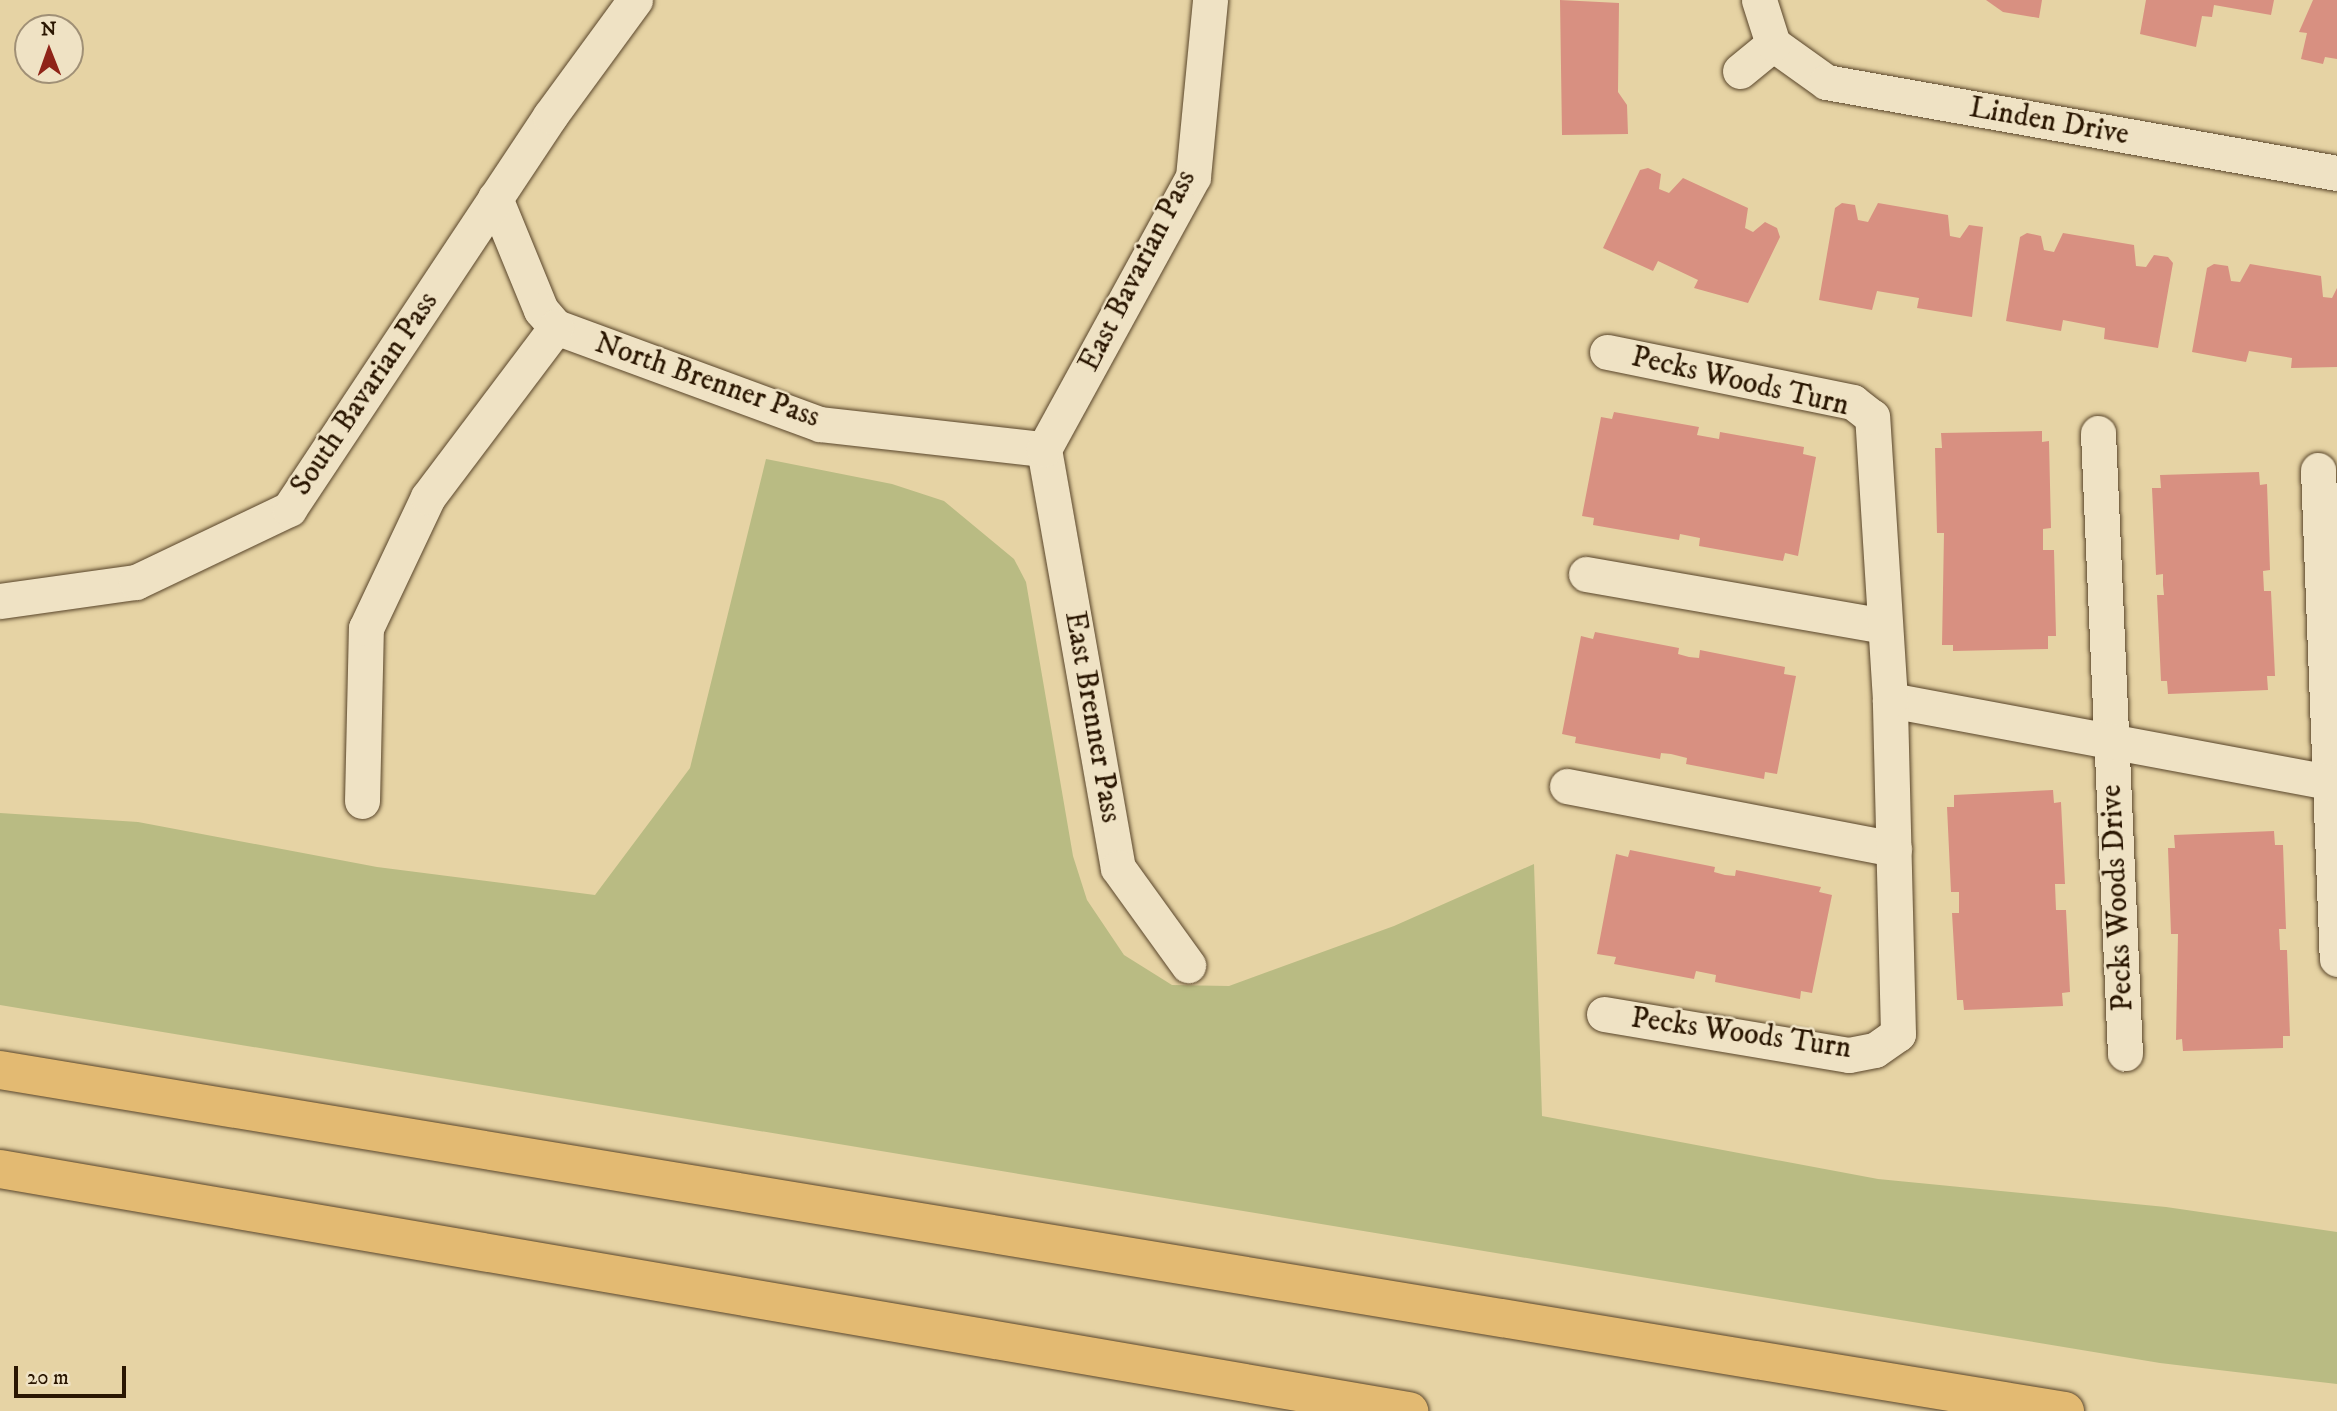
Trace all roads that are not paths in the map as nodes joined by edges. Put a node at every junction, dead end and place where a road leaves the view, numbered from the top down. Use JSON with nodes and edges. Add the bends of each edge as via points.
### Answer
{"nodes":[{"id":1,"x":635,"y":0,"type":"edge"},
{"id":2,"x":1210,"y":0,"type":"edge"},
{"id":3,"x":1759,"y":0,"type":"edge"},
{"id":4,"x":1773,"y":44,"type":"junction"},
{"id":5,"x":1740,"y":71,"type":"dead end"},
{"id":6,"x":2337,"y":173,"type":"edge"},
{"id":7,"x":495,"y":198,"type":"junction"},
{"id":8,"x":556,"y":327,"type":"junction"},
{"id":9,"x":1607,"y":352,"type":"dead end"},
{"id":10,"x":2098,"y":433,"type":"dead end"},
{"id":11,"x":1044,"y":449,"type":"junction"},
{"id":12,"x":2318,"y":470,"type":"dead end"},
{"id":13,"x":1586,"y":574,"type":"dead end"},
{"id":14,"x":0,"y":601,"type":"edge"},
{"id":15,"x":1885,"y":626,"type":"junction"},
{"id":16,"x":1890,"y":700,"type":"junction"},
{"id":17,"x":2110,"y":743,"type":"junction"},
{"id":18,"x":2332,"y":783,"type":"edge"},
{"id":19,"x":1567,"y":786,"type":"dead end"},
{"id":20,"x":362,"y":801,"type":"dead end"},
{"id":21,"x":1894,"y":849,"type":"junction"},
{"id":22,"x":2337,"y":959,"type":"edge"},
{"id":23,"x":1188,"y":965,"type":"dead end"},
{"id":24,"x":1604,"y":1014,"type":"dead end"},
{"id":25,"x":2125,"y":1054,"type":"dead end"},
{"id":26,"x":0,"y":1070,"type":"edge"},
{"id":27,"x":0,"y":1169,"type":"edge"},
{"id":28,"x":1409,"y":1411,"type":"edge"},
{"id":29,"x":2065,"y":1411,"type":"edge"}],
"edges":[{"from":1,"to":7,"type":"street","name":"South Bavarian Pass"},
{"from":2,"to":11,"type":"street","name":"East Bavarian Pass","via":[[1193,177]]},
{"from":3,"to":4,"type":"street"},
{"from":4,"to":5,"type":"street"},
{"from":4,"to":6,"type":"street","name":"Linden Drive","via":[[1826,82]]},
{"from":7,"to":8,"type":"street","name":"North Brenner Pass","via":[[541,310]]},
{"from":7,"to":14,"type":"street","name":"South Bavarian Pass","via":[[289,509],[135,582]]},
{"from":8,"to":11,"type":"street","name":"North Brenner Pass","via":[[820,424]]},
{"from":8,"to":20,"type":"street","via":[[428,497],[366,628]]},
{"from":9,"to":15,"type":"street","name":"Pecks Woods Turn","via":[[1853,402],[1872,417]]},
{"from":10,"to":17,"type":"street","name":"Pecks Woods Drive"},
{"from":11,"to":23,"type":"street","name":"East Brenner Pass","via":[[1118,868]]},
{"from":12,"to":18,"type":"street"},
{"from":13,"to":15,"type":"street"},
{"from":15,"to":16,"type":"street","name":"Pecks Woods Turn"},
{"from":16,"to":17,"type":"street","name":"Pecks Woods Drive"},
{"from":16,"to":21,"type":"street","name":"Pecks Woods Turn"},
{"from":17,"to":18,"type":"street","name":"Pecks Woods Drive"},
{"from":17,"to":25,"type":"street","name":"Pecks Woods Drive"},
{"from":18,"to":22,"type":"street"},
{"from":19,"to":21,"type":"street"},
{"from":21,"to":24,"type":"street","name":"Pecks Woods Turn","via":[[1898,1034],[1888,1045],[1849,1055]]},
{"from":26,"to":29,"type":"highway"},
{"from":27,"to":28,"type":"highway"}]}
